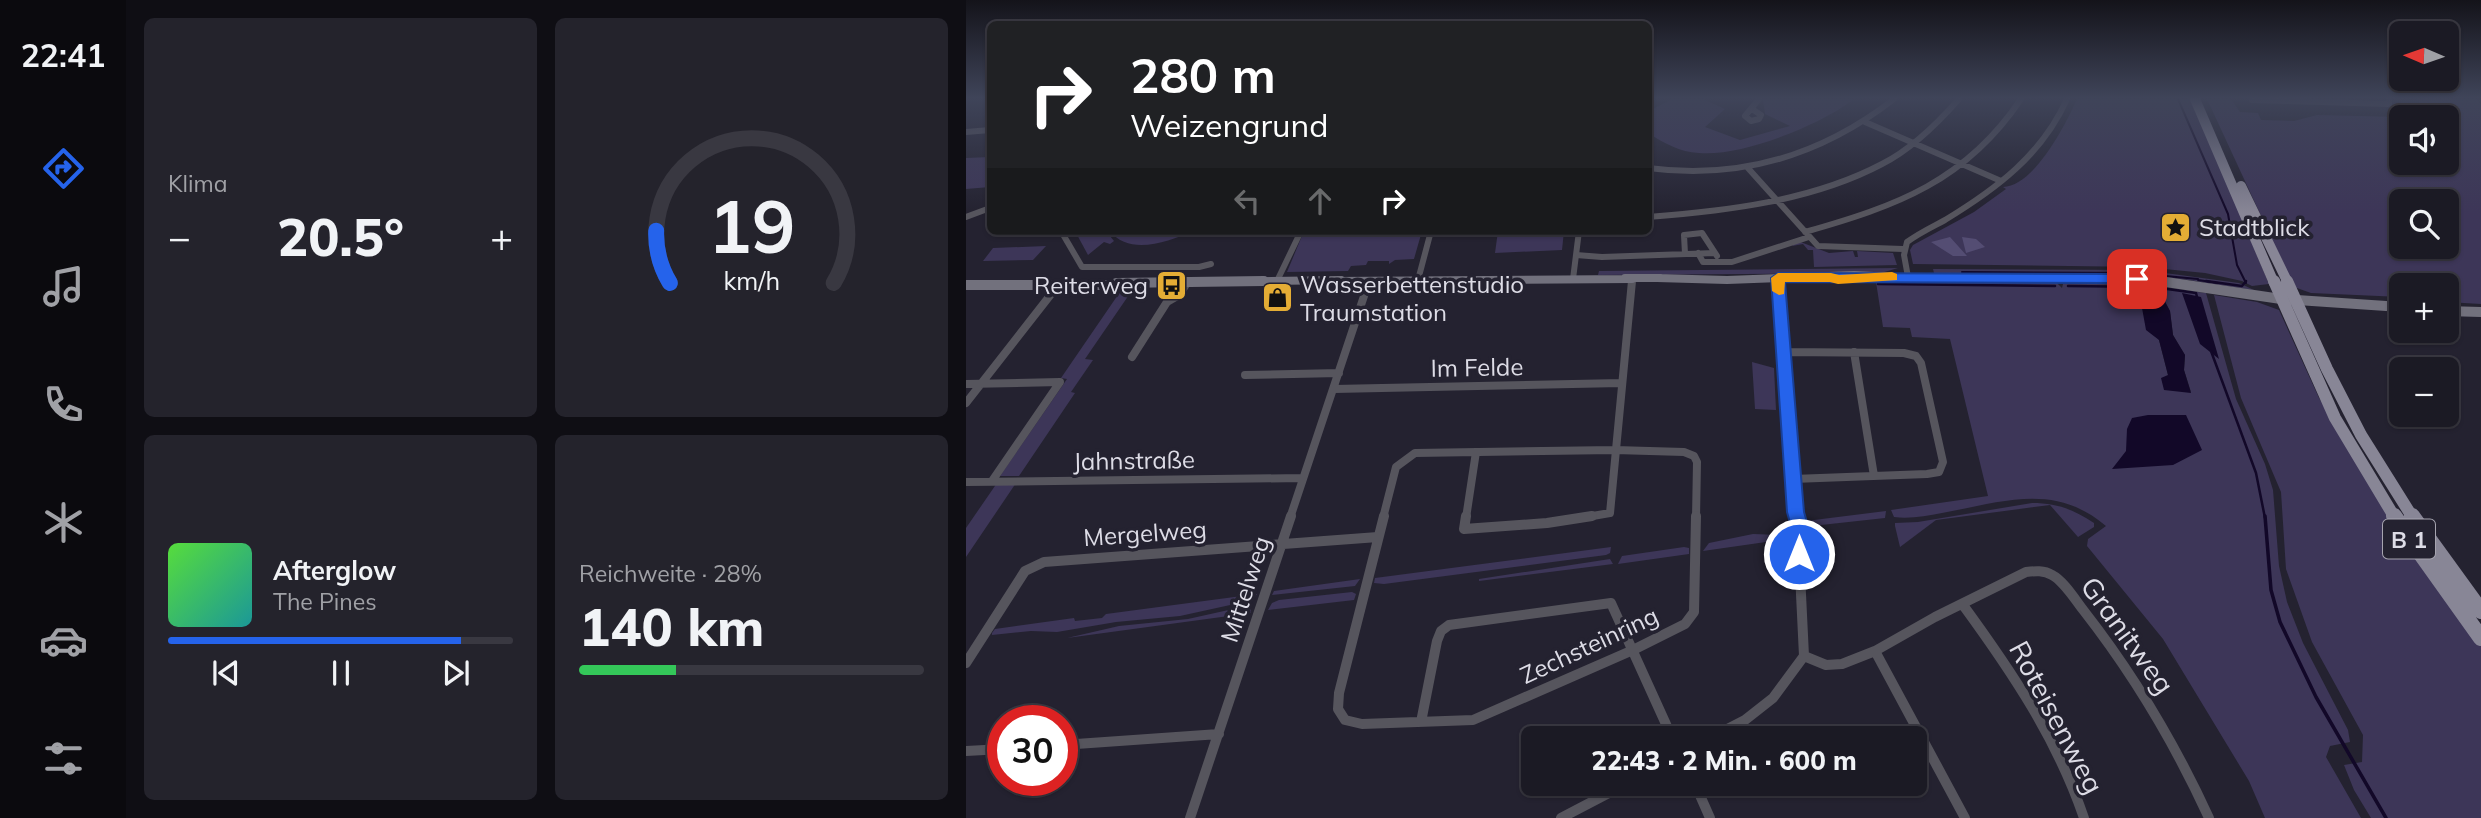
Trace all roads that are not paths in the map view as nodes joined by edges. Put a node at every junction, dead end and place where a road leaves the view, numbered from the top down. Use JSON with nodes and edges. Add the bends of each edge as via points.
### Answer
{"nodes":[{"id":1,"x":1835,"y":137,"type":"edge"},
{"id":2,"x":1901,"y":137,"type":"edge"},
{"id":3,"x":1919,"y":137,"type":"edge"},
{"id":4,"x":1992,"y":137,"type":"edge"},
{"id":5,"x":2045,"y":137,"type":"edge"},
{"id":6,"x":2211,"y":137,"type":"edge"},
{"id":7,"x":2221,"y":137,"type":"edge"},
{"id":8,"x":1913,"y":142,"type":"junction"},
{"id":9,"x":1963,"y":164,"type":"junction"},
{"id":10,"x":1748,"y":167,"type":"junction"},
{"id":11,"x":1652,"y":168,"type":"edge"},
{"id":12,"x":2001,"y":181,"type":"junction"},
{"id":13,"x":1775,"y":198,"type":"junction"},
{"id":14,"x":987,"y":209,"type":"edge"},
{"id":15,"x":966,"y":217,"type":"edge"},
{"id":16,"x":1652,"y":217,"type":"edge"},
{"id":17,"x":1063,"y":235,"type":"edge"},
{"id":18,"x":1299,"y":235,"type":"edge"},
{"id":19,"x":1430,"y":235,"type":"edge"},
{"id":20,"x":1578,"y":235,"type":"edge"},
{"id":21,"x":1807,"y":235,"type":"junction"},
{"id":22,"x":1903,"y":249,"type":"junction"},
{"id":23,"x":1698,"y":253,"type":"junction"},
{"id":24,"x":1715,"y":253,"type":"junction"},
{"id":25,"x":1685,"y":254,"type":"junction"},
{"id":26,"x":1576,"y":255,"type":"junction"},
{"id":27,"x":1721,"y":262,"type":"junction"},
{"id":28,"x":1211,"y":264,"type":"dead end"},
{"id":29,"x":1908,"y":277,"type":"junction"},
{"id":30,"x":1778,"y":278,"type":"junction"},
{"id":31,"x":1573,"y":279,"type":"junction"},
{"id":32,"x":1632,"y":279,"type":"junction"},
{"id":33,"x":1422,"y":280,"type":"junction"},
{"id":34,"x":1277,"y":281,"type":"junction"},
{"id":35,"x":1365,"y":281,"type":"junction"},
{"id":36,"x":1187,"y":282,"type":"junction"},
{"id":37,"x":1059,"y":284,"type":"junction"},
{"id":38,"x":966,"y":285,"type":"edge"},
{"id":39,"x":2281,"y":299,"type":"junction"},
{"id":40,"x":2296,"y":300,"type":"junction"},
{"id":41,"x":2389,"y":306,"type":"edge"},
{"id":42,"x":2459,"y":311,"type":"edge"},
{"id":43,"x":2481,"y":312,"type":"edge"},
{"id":44,"x":1784,"y":352,"type":"junction"},
{"id":45,"x":1854,"y":352,"type":"junction"},
{"id":46,"x":1132,"y":358,"type":"dead end"},
{"id":47,"x":1339,"y":373,"type":"junction"},
{"id":48,"x":1245,"y":375,"type":"dead end"},
{"id":49,"x":1621,"y":383,"type":"junction"},
{"id":50,"x":966,"y":384,"type":"edge"},
{"id":51,"x":981,"y":384,"type":"junction"},
{"id":52,"x":1334,"y":389,"type":"junction"},
{"id":53,"x":966,"y":403,"type":"edge"},
{"id":54,"x":2361,"y":435,"type":"joint"},
{"id":55,"x":1615,"y":450,"type":"junction"},
{"id":56,"x":1476,"y":452,"type":"junction"},
{"id":57,"x":1874,"y":476,"type":"junction"},
{"id":58,"x":1302,"y":478,"type":"junction"},
{"id":59,"x":1793,"y":479,"type":"junction"},
{"id":60,"x":992,"y":481,"type":"junction"},
{"id":61,"x":966,"y":482,"type":"edge"},
{"id":62,"x":1378,"y":537,"type":"junction"},
{"id":63,"x":1283,"y":544,"type":"junction"},
{"id":64,"x":1963,"y":604,"type":"junction"},
{"id":65,"x":2481,"y":611,"type":"edge"},
{"id":66,"x":2481,"y":638,"type":"edge"},
{"id":67,"x":1633,"y":650,"type":"junction"},
{"id":68,"x":1875,"y":651,"type":"junction"},
{"id":69,"x":1804,"y":656,"type":"junction"},
{"id":70,"x":966,"y":663,"type":"edge"},
{"id":71,"x":1421,"y":722,"type":"junction"},
{"id":72,"x":1663,"y":726,"type":"edge"},
{"id":73,"x":1733,"y":726,"type":"edge"},
{"id":74,"x":1219,"y":734,"type":"junction"},
{"id":75,"x":1078,"y":744,"type":"edge"},
{"id":76,"x":987,"y":750,"type":"edge"},
{"id":77,"x":966,"y":751,"type":"edge"},
{"id":78,"x":1603,"y":796,"type":"edge"},
{"id":79,"x":1700,"y":796,"type":"edge"},
{"id":80,"x":1190,"y":818,"type":"edge"},
{"id":81,"x":1561,"y":818,"type":"edge"},
{"id":82,"x":1710,"y":818,"type":"edge"},
{"id":83,"x":1965,"y":818,"type":"edge"},
{"id":84,"x":2084,"y":818,"type":"edge"},
{"id":85,"x":2209,"y":818,"type":"edge"}],
"edges":[{"from":1,"to":10,"type":"street"},
{"from":2,"to":8,"type":"street"},
{"from":3,"to":8,"type":"street"},
{"from":4,"to":9,"type":"street"},
{"from":5,"to":12,"type":"street"},
{"from":6,"to":39,"type":"main road","number":"B 1"},
{"from":7,"to":40,"type":"main road","number":"B 1"},
{"from":8,"to":9,"type":"street"},
{"from":8,"to":13,"type":"street","via":[[1880,165],[1851,177]]},
{"from":9,"to":12,"type":"street"},
{"from":9,"to":21,"type":"street","via":[[1891,206]]},
{"from":10,"to":11,"type":"street","via":[[1702,173]]},
{"from":10,"to":13,"type":"street"},
{"from":12,"to":22,"type":"street","via":[[1910,239]]},
{"from":13,"to":16,"type":"street"},
{"from":13,"to":21,"type":"street"},
{"from":14,"to":15,"type":"street"},
{"from":17,"to":28,"type":"street","via":[[1081,266]]},
{"from":18,"to":34,"type":"street"},
{"from":19,"to":33,"type":"street"},
{"from":20,"to":26,"type":"street"},
{"from":21,"to":22,"type":"street","via":[[1826,247]]},
{"from":21,"to":27,"type":"street","via":[[1736,261]]},
{"from":22,"to":29,"type":"street"},
{"from":23,"to":24,"type":"street"},
{"from":23,"to":25,"type":"street"},
{"from":23,"to":27,"type":"street","via":[[1703,262]]},
{"from":24,"to":25,"type":"street","via":[[1702,233],[1684,235]]},
{"from":24,"to":27,"type":"street"},
{"from":25,"to":26,"type":"street"},
{"from":26,"to":31,"type":"street"},
{"from":29,"to":30,"type":"main road"},
{"from":29,"to":39,"type":"main road","via":[[2145,279]]},
{"from":30,"to":32,"type":"main road"},
{"from":30,"to":44,"type":"street"},
{"from":31,"to":32,"type":"main road"},
{"from":31,"to":33,"type":"main road"},
{"from":32,"to":49,"type":"street"},
{"from":33,"to":35,"type":"main road"},
{"from":34,"to":35,"type":"main road"},
{"from":34,"to":36,"type":"main road"},
{"from":35,"to":47,"type":"street","name":"Mittelweg"},
{"from":36,"to":37,"type":"main road"},
{"from":36,"to":46,"type":"street","via":[[1179,295],[1167,302]]},
{"from":37,"to":38,"type":"main road"},
{"from":37,"to":51,"type":"street"},
{"from":39,"to":40,"type":"main road"},
{"from":39,"to":66,"type":"main road","number":"B 1","via":[[2345,435],[2398,523]]},
{"from":40,"to":41,"type":"main road"},
{"from":40,"to":54,"type":"main road","number":"B 1"},
{"from":42,"to":43,"type":"main road"},
{"from":44,"to":45,"type":"street"},
{"from":44,"to":59,"type":"street"},
{"from":45,"to":57,"type":"street"},
{"from":45,"to":57,"type":"street","via":[[1916,356],[1943,461],[1940,472]]},
{"from":47,"to":48,"type":"street"},
{"from":47,"to":52,"type":"street","name":"Mittelweg"},
{"from":49,"to":52,"type":"street","name":"Im Felde"},
{"from":49,"to":55,"type":"street"},
{"from":50,"to":51,"type":"street"},
{"from":51,"to":53,"type":"street"},
{"from":51,"to":60,"type":"street","via":[[1060,382]]},
{"from":52,"to":58,"type":"street","name":"Mittelweg"},
{"from":54,"to":65,"type":"main road","number":"B 1"},
{"from":55,"to":56,"type":"street","name":"Zechsteinring"},
{"from":55,"to":56,"type":"street","via":[[1610,513],[1464,529]]},
{"from":55,"to":67,"type":"street","name":"Zechsteinring","via":[[1684,452],[1697,462],[1694,612],[1685,624]]},
{"from":56,"to":62,"type":"street","name":"Zechsteinring","via":[[1415,453],[1396,467]]},
{"from":57,"to":59,"type":"street"},
{"from":58,"to":60,"type":"street","name":"Jahnstraße"},
{"from":58,"to":63,"type":"street","name":"Mittelweg"},
{"from":59,"to":69,"type":"street","via":[[1793,538],[1799,554]]},
{"from":60,"to":61,"type":"street","name":"Jahnstraße"},
{"from":62,"to":63,"type":"street","name":"Mergelweg"},
{"from":62,"to":71,"type":"street","name":"Zechsteinring","via":[[1338,709],[1345,720],[1362,723]]},
{"from":63,"to":70,"type":"street","name":"Mergelweg","via":[[1044,562],[1025,571]]},
{"from":63,"to":74,"type":"street","name":"Mittelweg"},
{"from":64,"to":68,"type":"street","name":"Granitweg"},
{"from":64,"to":84,"type":"street","name":"Roteisenweg","via":[[2020,683],[2075,785]]},
{"from":64,"to":85,"type":"street","name":"Granitweg","via":[[2026,572],[2054,575],[2132,677],[2190,772]]},
{"from":67,"to":71,"type":"street","name":"Zechsteinring","via":[[1485,716]]},
{"from":67,"to":71,"type":"street","via":[[1611,603],[1449,625],[1440,631],[1437,641]]},
{"from":67,"to":72,"type":"street"},
{"from":68,"to":69,"type":"street","name":"Granitweg","via":[[1834,666]]},
{"from":68,"to":83,"type":"street"},
{"from":69,"to":73,"type":"street","via":[[1773,698]]},
{"from":74,"to":75,"type":"street"},
{"from":74,"to":80,"type":"street","name":"Mittelweg"},
{"from":76,"to":77,"type":"street"},
{"from":78,"to":81,"type":"street"},
{"from":79,"to":82,"type":"street"}]}
